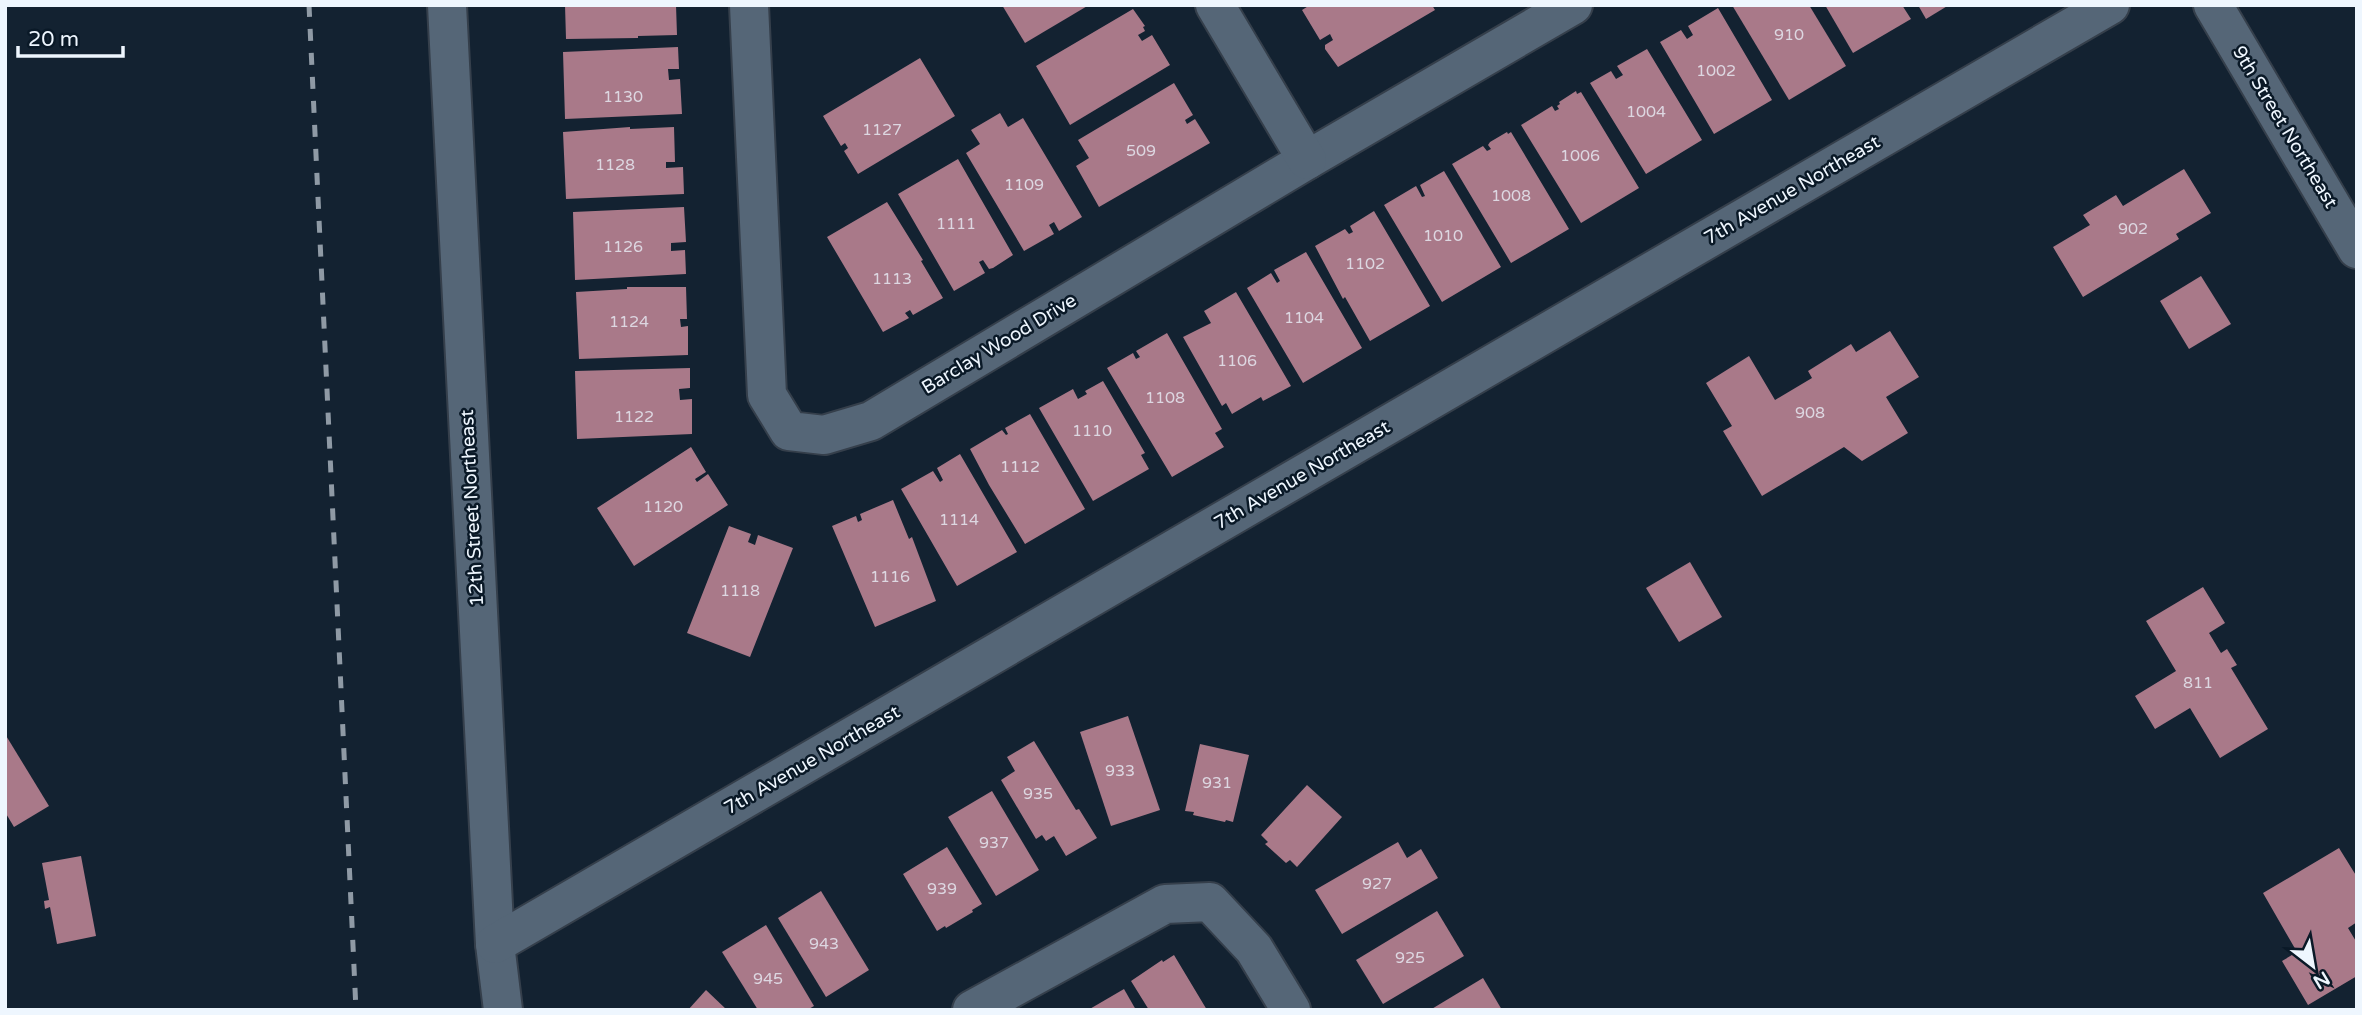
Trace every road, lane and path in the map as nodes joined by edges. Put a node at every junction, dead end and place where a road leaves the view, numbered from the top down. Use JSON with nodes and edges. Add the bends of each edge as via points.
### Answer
{"nodes":[{"id":1,"x":447,"y":5,"type":"edge"},
{"id":2,"x":749,"y":5,"type":"edge"},
{"id":3,"x":1214,"y":5,"type":"edge"},
{"id":4,"x":1573,"y":5,"type":"edge"},
{"id":5,"x":2110,"y":5,"type":"edge"},
{"id":6,"x":2213,"y":5,"type":"edge"},
{"id":7,"x":1307,"y":160,"type":"junction"},
{"id":8,"x":2357,"y":249,"type":"edge"},
{"id":9,"x":495,"y":944,"type":"junction"},
{"id":10,"x":503,"y":1010,"type":"edge"},
{"id":11,"x":972,"y":1010,"type":"edge"},
{"id":12,"x":1291,"y":1010,"type":"edge"}],
"edges":[{"from":1,"to":9,"type":"street","name":"12th Street Northeast"},
{"from":2,"to":7,"type":"street","name":"Barclay Wood Drive","via":[[767,395],[789,431],[824,435],[871,421]]},
{"from":3,"to":7,"type":"street"},
{"from":4,"to":7,"type":"street","name":"Barclay Wood Drive"},
{"from":5,"to":9,"type":"street","name":"7th Avenue Northeast"},
{"from":6,"to":8,"type":"street","name":"9th Street Northeast"},
{"from":9,"to":10,"type":"street","name":"12th Street Northeast"},
{"from":11,"to":12,"type":"street","via":[[1165,904],[1210,902],[1254,949]]}]}
